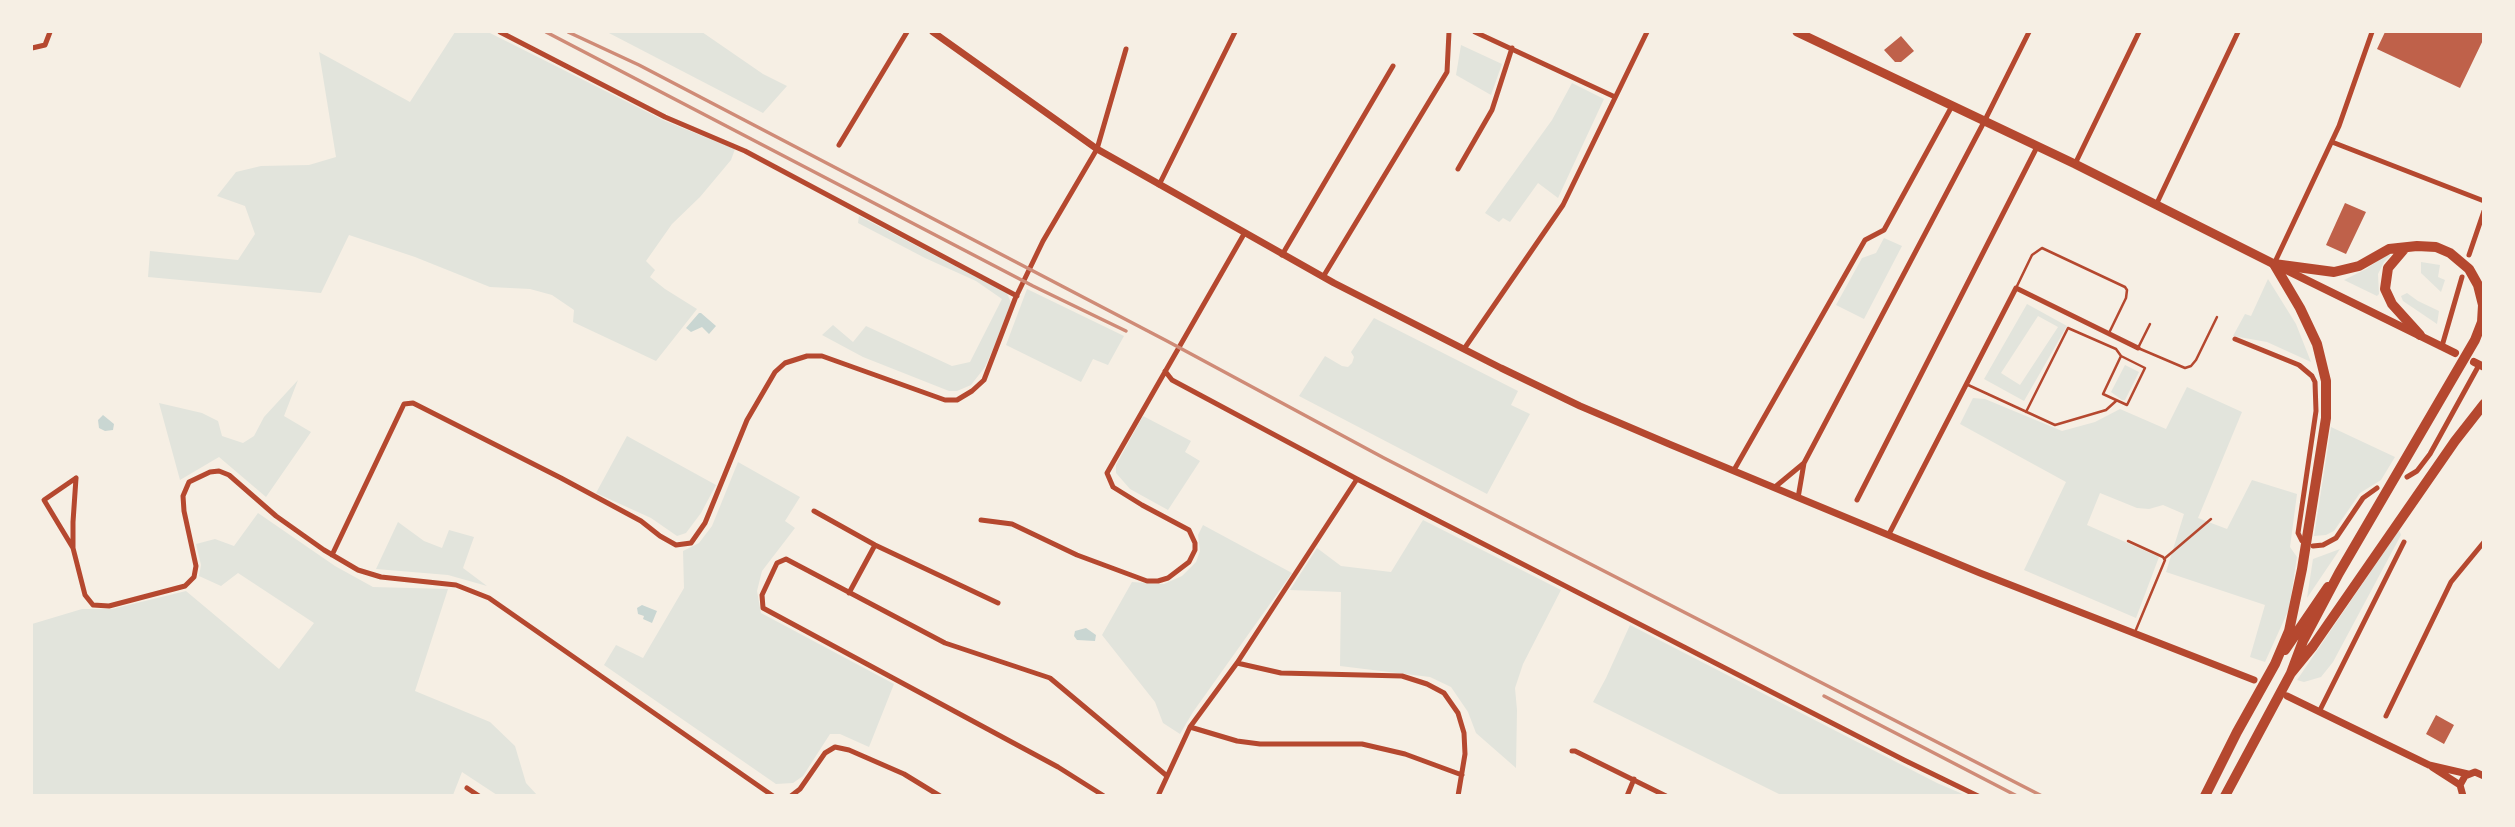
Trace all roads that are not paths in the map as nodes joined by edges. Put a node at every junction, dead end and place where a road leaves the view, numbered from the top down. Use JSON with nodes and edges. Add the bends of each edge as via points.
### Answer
{"nodes":[{"id":1,"x":50,"y":32,"type":"edge"},
{"id":2,"x":500,"y":32,"type":"edge"},
{"id":3,"x":907,"y":32,"type":"edge"},
{"id":4,"x":933,"y":32,"type":"edge"},
{"id":5,"x":1235,"y":32,"type":"edge"},
{"id":6,"x":1449,"y":32,"type":"edge"},
{"id":7,"x":1475,"y":32,"type":"edge"},
{"id":8,"x":1647,"y":32,"type":"edge"},
{"id":9,"x":1797,"y":32,"type":"edge"},
{"id":10,"x":2029,"y":32,"type":"edge"},
{"id":11,"x":2139,"y":32,"type":"edge"},
{"id":12,"x":2238,"y":32,"type":"edge"},
{"id":13,"x":2372,"y":32,"type":"edge"},
{"id":14,"x":32,"y":48,"type":"edge"},
{"id":15,"x":1512,"y":48,"type":"junction"},
{"id":16,"x":1126,"y":49,"type":"dead end"},
{"id":17,"x":1393,"y":66,"type":"dead end"},
{"id":18,"x":1615,"y":97,"type":"junction"},
{"id":19,"x":1952,"y":106,"type":"junction"},
{"id":20,"x":1984,"y":122,"type":"junction"},
{"id":21,"x":2332,"y":142,"type":"junction"},
{"id":22,"x":839,"y":145,"type":"dead end"},
{"id":23,"x":2037,"y":147,"type":"junction"},
{"id":24,"x":1097,"y":149,"type":"junction"},
{"id":25,"x":2075,"y":164,"type":"junction"},
{"id":26,"x":1458,"y":169,"type":"dead end"},
{"id":27,"x":1159,"y":186,"type":"junction"},
{"id":28,"x":2483,"y":201,"type":"edge"},
{"id":29,"x":2156,"y":205,"type":"junction"},
{"id":30,"x":2483,"y":211,"type":"edge"},
{"id":31,"x":1244,"y":234,"type":"junction"},
{"id":32,"x":2404,"y":248,"type":"junction"},
{"id":33,"x":1282,"y":255,"type":"junction"},
{"id":34,"x":2469,"y":256,"type":"dead end"},
{"id":35,"x":2274,"y":264,"type":"junction"},
{"id":36,"x":1323,"y":277,"type":"junction"},
{"id":37,"x":2462,"y":277,"type":"dead end"},
{"id":38,"x":2016,"y":288,"type":"junction"},
{"id":39,"x":1017,"y":296,"type":"junction"},
{"id":40,"x":2217,"y":317,"type":"dead end"},
{"id":41,"x":2150,"y":324,"type":"dead end"},
{"id":42,"x":2109,"y":333,"type":"junction"},
{"id":43,"x":2420,"y":335,"type":"junction"},
{"id":44,"x":2235,"y":339,"type":"dead end"},
{"id":45,"x":2442,"y":346,"type":"junction"},
{"id":46,"x":2138,"y":348,"type":"junction"},
{"id":47,"x":1464,"y":349,"type":"junction"},
{"id":48,"x":2455,"y":353,"type":"dead end"},
{"id":49,"x":2121,"y":356,"type":"junction"},
{"id":50,"x":2479,"y":365,"type":"edge"},
{"id":51,"x":1165,"y":371,"type":"junction"},
{"id":52,"x":1966,"y":384,"type":"junction"},
{"id":53,"x":2116,"y":401,"type":"junction"},
{"id":54,"x":2483,"y":404,"type":"edge"},
{"id":55,"x":2026,"y":412,"type":"junction"},
{"id":56,"x":1804,"y":463,"type":"junction"},
{"id":57,"x":1734,"y":470,"type":"junction"},
{"id":58,"x":2407,"y":477,"type":"dead end"},
{"id":59,"x":1357,"y":479,"type":"junction"},
{"id":60,"x":1775,"y":487,"type":"junction"},
{"id":61,"x":2376,"y":488,"type":"dead end"},
{"id":62,"x":1798,"y":498,"type":"junction"},
{"id":63,"x":1857,"y":500,"type":"dead end"},
{"id":64,"x":814,"y":511,"type":"dead end"},
{"id":65,"x":2211,"y":519,"type":"dead end"},
{"id":66,"x":981,"y":520,"type":"dead end"},
{"id":67,"x":1889,"y":534,"type":"junction"},
{"id":68,"x":2128,"y":541,"type":"dead end"},
{"id":69,"x":2302,"y":541,"type":"dead end"},
{"id":70,"x":2404,"y":542,"type":"dead end"},
{"id":71,"x":2483,"y":542,"type":"edge"},
{"id":72,"x":875,"y":544,"type":"junction"},
{"id":73,"x":2312,"y":546,"type":"dead end"},
{"id":74,"x":73,"y":548,"type":"junction"},
{"id":75,"x":332,"y":555,"type":"junction"},
{"id":76,"x":2164,"y":559,"type":"junction"},
{"id":77,"x":849,"y":593,"type":"junction"},
{"id":78,"x":998,"y":603,"type":"dead end"},
{"id":79,"x":2308,"y":623,"type":"junction"},
{"id":80,"x":2134,"y":635,"type":"junction"},
{"id":81,"x":1237,"y":663,"type":"junction"},
{"id":82,"x":2275,"y":664,"type":"junction"},
{"id":83,"x":2291,"y":673,"type":"junction"},
{"id":84,"x":2254,"y":680,"type":"dead end"},
{"id":85,"x":2287,"y":696,"type":"dead end"},
{"id":86,"x":2319,"y":712,"type":"junction"},
{"id":87,"x":2386,"y":716,"type":"dead end"},
{"id":88,"x":1190,"y":727,"type":"junction"},
{"id":89,"x":1572,"y":751,"type":"dead end"},
{"id":90,"x":2429,"y":765,"type":"junction"},
{"id":91,"x":2483,"y":766,"type":"edge"},
{"id":92,"x":2470,"y":773,"type":"junction"},
{"id":93,"x":1462,"y":775,"type":"junction"},
{"id":94,"x":1167,"y":776,"type":"junction"},
{"id":95,"x":2483,"y":776,"type":"edge"},
{"id":96,"x":1634,"y":779,"type":"junction"},
{"id":97,"x":467,"y":788,"type":"dead end"},
{"id":98,"x":2460,"y":792,"type":"edge"},
{"id":99,"x":479,"y":796,"type":"edge"},
{"id":100,"x":773,"y":796,"type":"edge"},
{"id":101,"x":791,"y":796,"type":"edge"},
{"id":102,"x":940,"y":796,"type":"edge"},
{"id":103,"x":1104,"y":796,"type":"edge"},
{"id":104,"x":1158,"y":796,"type":"edge"},
{"id":105,"x":1458,"y":796,"type":"edge"},
{"id":106,"x":1627,"y":796,"type":"edge"},
{"id":107,"x":1666,"y":796,"type":"edge"},
{"id":108,"x":1978,"y":796,"type":"edge"},
{"id":109,"x":2205,"y":796,"type":"edge"},
{"id":110,"x":2225,"y":796,"type":"edge"}],
"edges":[{"from":1,"to":14,"type":"street","via":[[45,45]]},
{"from":2,"to":39,"type":"street","via":[[665,117],[745,151]]},
{"from":3,"to":22,"type":"street"},
{"from":4,"to":24,"type":"street"},
{"from":5,"to":27,"type":"street"},
{"from":6,"to":36,"type":"street","via":[[1447,72]]},
{"from":7,"to":15,"type":"street"},
{"from":8,"to":18,"type":"street"},
{"from":9,"to":19,"type":"main road"},
{"from":10,"to":20,"type":"street"},
{"from":11,"to":25,"type":"street"},
{"from":12,"to":29,"type":"street"},
{"from":13,"to":21,"type":"street"},
{"from":15,"to":18,"type":"street"},
{"from":15,"to":26,"type":"street","via":[[1492,110]]},
{"from":16,"to":24,"type":"street"},
{"from":17,"to":33,"type":"street"},
{"from":18,"to":47,"type":"street","via":[[1563,205]]},
{"from":19,"to":20,"type":"main road"},
{"from":19,"to":57,"type":"street","via":[[1884,230],[1865,240]]},
{"from":20,"to":23,"type":"main road"},
{"from":20,"to":56,"type":"street"},
{"from":21,"to":28,"type":"street"},
{"from":21,"to":35,"type":"street"},
{"from":23,"to":25,"type":"main road"},
{"from":23,"to":63,"type":"street"},
{"from":24,"to":27,"type":"street"},
{"from":24,"to":39,"type":"street"},
{"from":25,"to":29,"type":"main road"},
{"from":27,"to":31,"type":"street"},
{"from":29,"to":35,"type":"main road"},
{"from":30,"to":34,"type":"street"},
{"from":31,"to":33,"type":"street"},
{"from":31,"to":51,"type":"street"},
{"from":32,"to":35,"type":"highway","via":[[2389,249],[2334,272]]},
{"from":32,"to":43,"type":"highway","via":[[2388,268],[2385,289],[2392,304]]},
{"from":32,"to":79,"type":"highway","via":[[2436,247],[2461,261],[2475,279],[2483,305],[2482,322]]},
{"from":33,"to":36,"type":"street"},
{"from":35,"to":43,"type":"main road"},
{"from":35,"to":82,"type":"highway","via":[[2317,344],[2326,391],[2326,418],[2293,615]]},
{"from":36,"to":47,"type":"street"},
{"from":37,"to":45,"type":"street"},
{"from":38,"to":42,"type":"street"},
{"from":38,"to":42,"type":"lane","via":[[2032,255],[2046,249],[2127,290]]},
{"from":38,"to":52,"type":"street"},
{"from":39,"to":75,"type":"street","via":[[984,380],[957,400],[945,400],[822,356],[785,363],[747,420],[705,523],[691,543],[676,545],[641,520],[573,484],[413,404],[404,404]]},
{"from":40,"to":46,"type":"lane","via":[[2188,367],[2178,367]]},
{"from":41,"to":46,"type":"lane"},
{"from":42,"to":46,"type":"street"},
{"from":43,"to":45,"type":"main road"},
{"from":44,"to":69,"type":"street","via":[[2299,365],[2315,382],[2316,411],[2298,533]]},
{"from":45,"to":48,"type":"main road"},
{"from":47,"to":57,"type":"street","via":[[1580,406]]},
{"from":49,"to":53,"type":"lane","via":[[2103,393]]},
{"from":49,"to":53,"type":"lane","via":[[2145,370],[2127,405]]},
{"from":49,"to":55,"type":"lane","via":[[2116,349],[2068,328]]},
{"from":50,"to":58,"type":"street","via":[[2430,454]]},
{"from":51,"to":59,"type":"street","via":[[1172,380]]},
{"from":51,"to":66,"type":"street","via":[[1107,473],[1113,487],[1194,537],[1195,550],[1177,574],[1158,582],[1136,578],[1012,524]]},
{"from":52,"to":55,"type":"lane"},
{"from":52,"to":67,"type":"street"},
{"from":53,"to":55,"type":"lane","via":[[2106,410],[2055,425]]},
{"from":54,"to":83,"type":"highway"},
{"from":56,"to":60,"type":"street"},
{"from":56,"to":62,"type":"street"},
{"from":57,"to":60,"type":"street"},
{"from":59,"to":81,"type":"street"},
{"from":59,"to":108,"type":"street"},
{"from":60,"to":62,"type":"street"},
{"from":61,"to":73,"type":"street","via":[[2363,498],[2336,538]]},
{"from":62,"to":67,"type":"street"},
{"from":64,"to":72,"type":"street"},
{"from":65,"to":76,"type":"lane"},
{"from":67,"to":80,"type":"street"},
{"from":68,"to":76,"type":"lane"},
{"from":70,"to":86,"type":"street"},
{"from":71,"to":87,"type":"street","via":[[2451,582]]},
{"from":72,"to":77,"type":"street"},
{"from":72,"to":78,"type":"street"},
{"from":74,"to":74,"type":"street","via":[[73,522],[76,478],[44,500]]},
{"from":74,"to":75,"type":"street","via":[[85,595],[93,605],[109,606],[185,586],[194,577],[196,566],[183,496],[189,482],[219,471]]},
{"from":75,"to":100,"type":"street","via":[[382,577],[456,585],[489,598]]},
{"from":76,"to":80,"type":"lane"},
{"from":77,"to":94,"type":"street","via":[[944,643],[1050,678]]},
{"from":77,"to":103,"type":"street","via":[[786,559],[777,563],[762,596],[763,608]]},
{"from":79,"to":82,"type":"highway"},
{"from":79,"to":83,"type":"highway"},
{"from":80,"to":84,"type":"street"},
{"from":81,"to":88,"type":"street"},
{"from":81,"to":93,"type":"street","via":[[1281,673],[1402,676],[1444,692],[1464,733]]},
{"from":82,"to":109,"type":"highway"},
{"from":83,"to":110,"type":"highway"},
{"from":85,"to":86,"type":"street"},
{"from":86,"to":90,"type":"street"},
{"from":88,"to":93,"type":"street","via":[[1260,744],[1362,744]]},
{"from":88,"to":94,"type":"street"},
{"from":89,"to":96,"type":"street"},
{"from":90,"to":92,"type":"street"},
{"from":90,"to":98,"type":"street"},
{"from":91,"to":92,"type":"street"},
{"from":92,"to":95,"type":"street"},
{"from":92,"to":98,"type":"street"},
{"from":93,"to":105,"type":"street"},
{"from":94,"to":104,"type":"street"},
{"from":96,"to":106,"type":"street"},
{"from":96,"to":107,"type":"street"},
{"from":97,"to":99,"type":"street"},
{"from":101,"to":102,"type":"street","via":[[835,747],[904,774]]}]}
